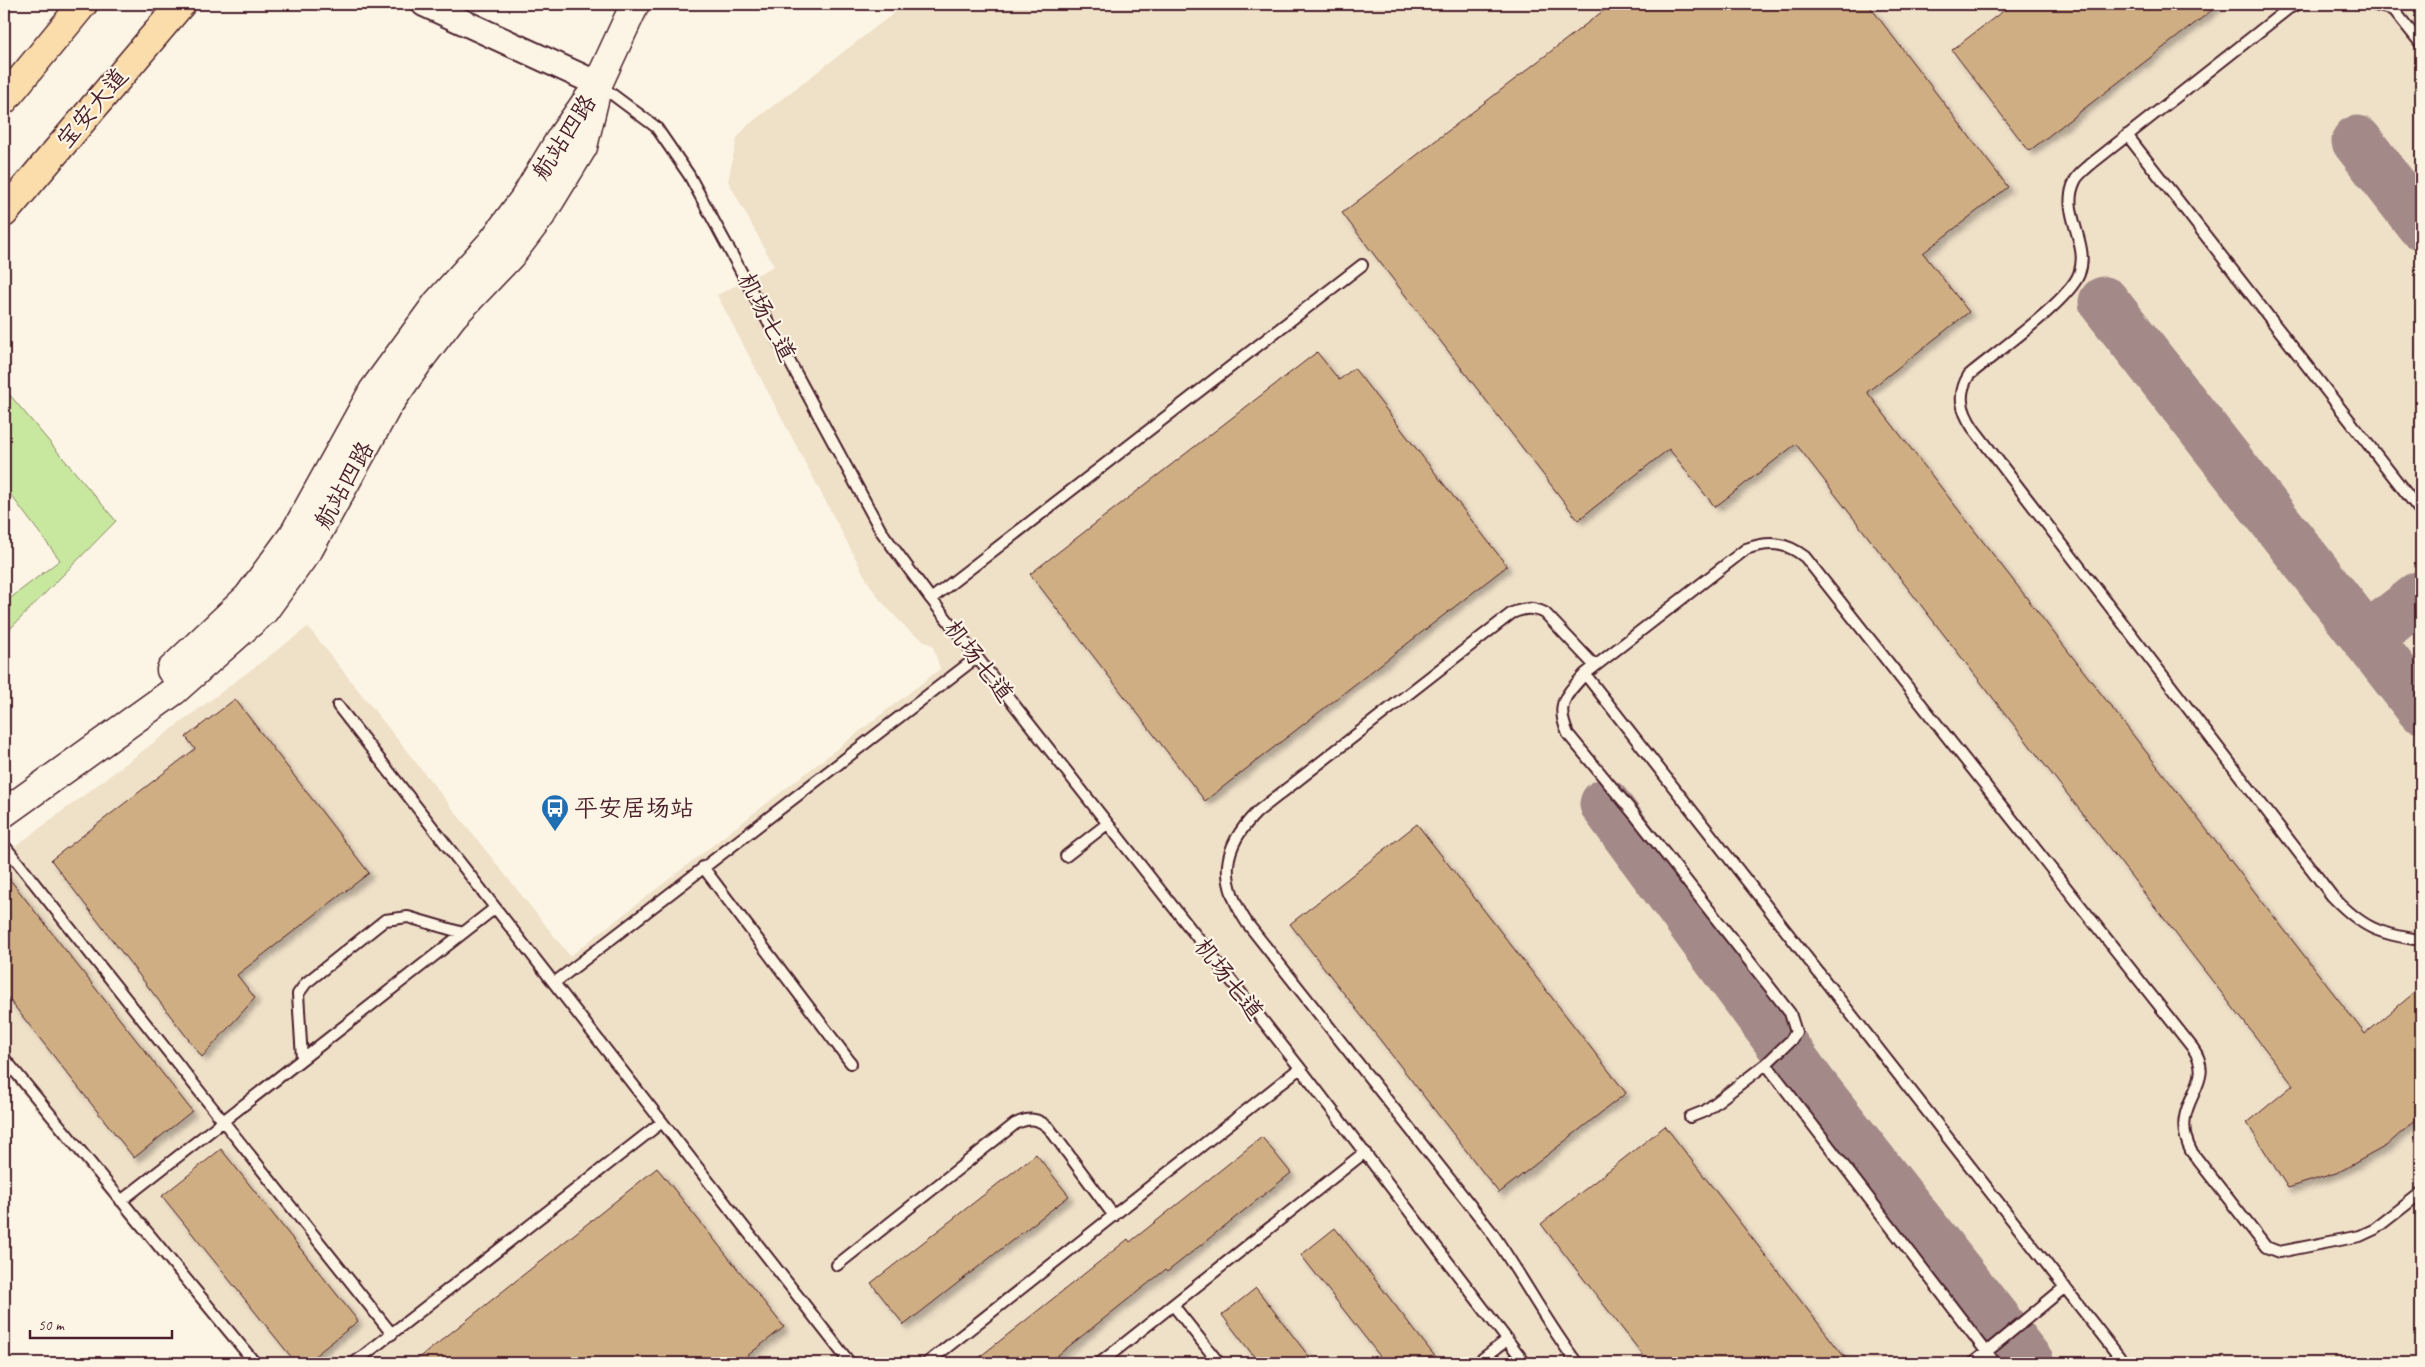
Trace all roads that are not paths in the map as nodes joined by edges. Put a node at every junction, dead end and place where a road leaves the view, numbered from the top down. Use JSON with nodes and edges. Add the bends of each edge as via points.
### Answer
{"nodes":[{"id":1,"x":83,"y":4,"type":"edge"},
{"id":2,"x":181,"y":4,"type":"edge"},
{"id":3,"x":424,"y":4,"type":"edge"},
{"id":4,"x":635,"y":4,"type":"edge"},
{"id":5,"x":2298,"y":4,"type":"edge"},
{"id":6,"x":2372,"y":4,"type":"edge"},
{"id":7,"x":2398,"y":7,"type":"edge"},
{"id":8,"x":2421,"y":44,"type":"edge"},
{"id":9,"x":26,"y":70,"type":"junction"},
{"id":10,"x":598,"y":84,"type":"junction"},
{"id":11,"x":4,"y":93,"type":"edge"},
{"id":12,"x":4,"y":100,"type":"edge"},
{"id":13,"x":2127,"y":135,"type":"junction"},
{"id":14,"x":4,"y":213,"type":"edge"},
{"id":15,"x":1362,"y":265,"type":"dead end"},
{"id":16,"x":2421,"y":512,"type":"edge"},
{"id":17,"x":930,"y":599,"type":"junction"},
{"id":18,"x":976,"y":658,"type":"junction"},
{"id":19,"x":1595,"y":666,"type":"junction"},
{"id":20,"x":1585,"y":674,"type":"junction"},
{"id":21,"x":338,"y":706,"type":"dead end"},
{"id":22,"x":4,"y":790,"type":"edge"},
{"id":23,"x":4,"y":813,"type":"edge"},
{"id":24,"x":1107,"y":824,"type":"junction"},
{"id":25,"x":4,"y":846,"type":"edge"},
{"id":26,"x":1066,"y":856,"type":"dead end"},
{"id":27,"x":704,"y":867,"type":"junction"},
{"id":28,"x":496,"y":908,"type":"junction"},
{"id":29,"x":463,"y":933,"type":"junction"},
{"id":30,"x":2421,"y":940,"type":"edge"},
{"id":31,"x":554,"y":982,"type":"junction"},
{"id":32,"x":4,"y":1058,"type":"edge"},
{"id":33,"x":302,"y":1059,"type":"junction"},
{"id":34,"x":851,"y":1063,"type":"dead end"},
{"id":35,"x":1766,"y":1064,"type":"junction"},
{"id":36,"x":1300,"y":1068,"type":"junction"},
{"id":37,"x":1690,"y":1117,"type":"dead end"},
{"id":38,"x":223,"y":1122,"type":"junction"},
{"id":39,"x":662,"y":1122,"type":"junction"},
{"id":40,"x":1365,"y":1152,"type":"junction"},
{"id":41,"x":2421,"y":1192,"type":"edge"},
{"id":42,"x":121,"y":1201,"type":"junction"},
{"id":43,"x":1114,"y":1216,"type":"junction"},
{"id":44,"x":837,"y":1265,"type":"dead end"},
{"id":45,"x":2065,"y":1287,"type":"junction"},
{"id":46,"x":1173,"y":1305,"type":"junction"},
{"id":47,"x":392,"y":1334,"type":"junction"},
{"id":48,"x":1507,"y":1340,"type":"junction"},
{"id":49,"x":1987,"y":1352,"type":"junction"},
{"id":50,"x":255,"y":1363,"type":"edge"},
{"id":51,"x":354,"y":1363,"type":"edge"},
{"id":52,"x":850,"y":1363,"type":"edge"},
{"id":53,"x":927,"y":1363,"type":"edge"},
{"id":54,"x":1100,"y":1363,"type":"edge"},
{"id":55,"x":1219,"y":1363,"type":"edge"},
{"id":56,"x":1477,"y":1363,"type":"edge"},
{"id":57,"x":1525,"y":1363,"type":"edge"},
{"id":58,"x":1577,"y":1363,"type":"edge"},
{"id":59,"x":1973,"y":1363,"type":"edge"},
{"id":60,"x":1995,"y":1363,"type":"edge"},
{"id":61,"x":2124,"y":1363,"type":"edge"}],
"edges":[{"from":1,"to":9,"type":"main road"},
{"from":2,"to":14,"type":"main road","name":"宝安大道"},
{"from":3,"to":10,"type":"street","name":"机场七道"},
{"from":4,"to":10,"type":"main road","name":"航站四路"},
{"from":5,"to":13,"type":"lane"},
{"from":6,"to":7,"type":"lane"},
{"from":7,"to":8,"type":"lane"},
{"from":9,"to":11,"type":"main road"},
{"from":9,"to":12,"type":"main road"},
{"from":10,"to":17,"type":"lane","name":"机场七道","via":[[656,128],[685,168],[881,531]]},
{"from":10,"to":22,"type":"main road","name":"航站四路","via":[[524,199],[492,242],[438,302],[373,391],[294,534],[248,597],[163,677]]},
{"from":10,"to":23,"type":"main road","name":"航站四路","via":[[582,147],[542,214],[511,255],[454,316],[403,383],[309,548],[264,611],[174,691]]},
{"from":13,"to":16,"type":"lane"},
{"from":13,"to":30,"type":"lane","via":[[2075,180],[2071,212],[2083,262],[2079,276],[2056,304],[1969,375],[1962,390],[1963,409],[1979,436],[2332,896],[2360,922],[2374,930],[2390,936]]},
{"from":15,"to":17,"type":"lane"},
{"from":17,"to":18,"type":"lane","name":"机场七道"},
{"from":18,"to":24,"type":"lane","name":"机场七道"},
{"from":18,"to":27,"type":"lane"},
{"from":19,"to":20,"type":"lane"},
{"from":19,"to":41,"type":"lane","via":[[1746,549],[1774,543],[1796,550],[1806,557],[2198,1055],[2202,1075],[2183,1118],[2187,1141],[2191,1151],[2266,1247],[2279,1252],[2360,1236],[2375,1229]]},
{"from":19,"to":58,"type":"lane","via":[[1545,613],[1529,608],[1512,613],[1258,812],[1234,840],[1227,874],[1237,908],[1247,923],[1490,1230],[1546,1321]]},
{"from":20,"to":35,"type":"lane","via":[[1561,705],[1561,719],[1568,734],[1790,1013],[1796,1032]]},
{"from":20,"to":45,"type":"lane"},
{"from":21,"to":28,"type":"lane"},
{"from":24,"to":26,"type":"lane"},
{"from":24,"to":36,"type":"lane","name":"机场七道"},
{"from":25,"to":38,"type":"lane"},
{"from":27,"to":31,"type":"lane"},
{"from":27,"to":34,"type":"lane"},
{"from":28,"to":29,"type":"lane"},
{"from":28,"to":31,"type":"lane"},
{"from":29,"to":33,"type":"lane"},
{"from":29,"to":33,"type":"lane","via":[[408,917],[385,920],[306,983],[298,994]]},
{"from":31,"to":39,"type":"lane"},
{"from":32,"to":42,"type":"lane"},
{"from":33,"to":38,"type":"lane"},
{"from":35,"to":37,"type":"lane","via":[[1706,1111]]},
{"from":35,"to":49,"type":"lane"},
{"from":36,"to":40,"type":"lane","name":"机场七道"},
{"from":36,"to":43,"type":"lane"},
{"from":38,"to":42,"type":"lane"},
{"from":38,"to":47,"type":"lane"},
{"from":39,"to":47,"type":"lane"},
{"from":39,"to":52,"type":"lane"},
{"from":40,"to":46,"type":"lane"},
{"from":40,"to":48,"type":"lane","name":"机场七道"},
{"from":42,"to":50,"type":"lane"},
{"from":43,"to":44,"type":"lane","via":[[1049,1128],[1039,1119],[1024,1119]]},
{"from":43,"to":53,"type":"lane"},
{"from":45,"to":49,"type":"lane"},
{"from":45,"to":61,"type":"lane"},
{"from":46,"to":54,"type":"lane"},
{"from":46,"to":55,"type":"lane"},
{"from":47,"to":51,"type":"lane"},
{"from":48,"to":56,"type":"lane"},
{"from":48,"to":57,"type":"lane","name":"机场七道"},
{"from":49,"to":59,"type":"lane"},
{"from":49,"to":60,"type":"lane"}]}
